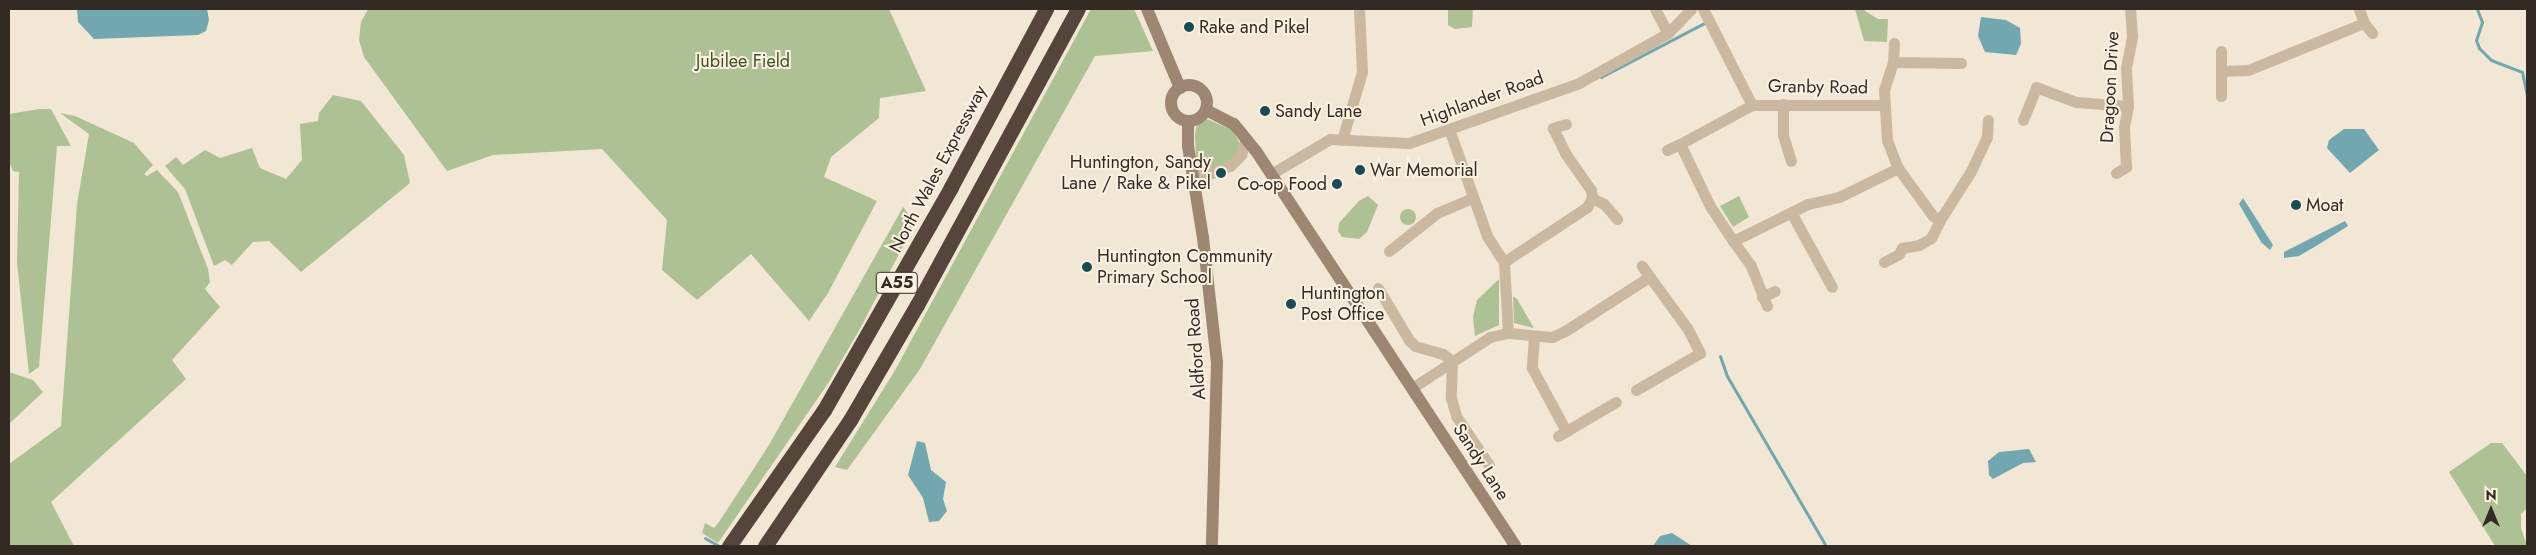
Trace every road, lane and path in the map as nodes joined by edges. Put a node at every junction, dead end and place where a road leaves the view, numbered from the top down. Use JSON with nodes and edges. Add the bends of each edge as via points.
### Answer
{"nodes":[{"id":1,"x":1046,"y":9,"type":"edge"},
{"id":2,"x":1078,"y":9,"type":"edge"},
{"id":3,"x":1147,"y":9,"type":"edge"},
{"id":4,"x":1359,"y":9,"type":"edge"},
{"id":5,"x":1655,"y":9,"type":"edge"},
{"id":6,"x":1691,"y":9,"type":"edge"},
{"id":7,"x":1703,"y":9,"type":"edge"},
{"id":8,"x":2130,"y":9,"type":"edge"},
{"id":9,"x":2359,"y":9,"type":"edge"},
{"id":10,"x":2364,"y":23,"type":"junction"},
{"id":11,"x":1668,"y":33,"type":"junction"},
{"id":12,"x":2372,"y":33,"type":"dead end"},
{"id":13,"x":1894,"y":43,"type":"dead end"},
{"id":14,"x":1948,"y":51,"type":"dead end"},
{"id":15,"x":2221,"y":51,"type":"dead end"},
{"id":16,"x":1893,"y":62,"type":"junction"},
{"id":17,"x":1948,"y":63,"type":"junction"},
{"id":18,"x":1961,"y":63,"type":"dead end"},
{"id":19,"x":2221,"y":72,"type":"junction"},
{"id":20,"x":1180,"y":88,"type":"junction"},
{"id":21,"x":2221,"y":96,"type":"dead end"},
{"id":22,"x":1783,"y":104,"type":"junction"},
{"id":23,"x":1752,"y":105,"type":"junction"},
{"id":24,"x":1884,"y":105,"type":"junction"},
{"id":25,"x":2128,"y":106,"type":"junction"},
{"id":26,"x":1206,"y":110,"type":"junction"},
{"id":27,"x":1988,"y":120,"type":"dead end"},
{"id":28,"x":2023,"y":120,"type":"dead end"},
{"id":29,"x":1188,"y":121,"type":"junction"},
{"id":30,"x":1566,"y":124,"type":"dead end"},
{"id":31,"x":1449,"y":129,"type":"junction"},
{"id":32,"x":1246,"y":139,"type":"junction"},
{"id":33,"x":1342,"y":140,"type":"junction"},
{"id":34,"x":1680,"y":144,"type":"junction"},
{"id":35,"x":1668,"y":150,"type":"dead end"},
{"id":36,"x":1791,"y":154,"type":"dead end"},
{"id":37,"x":1898,"y":168,"type":"junction"},
{"id":38,"x":2126,"y":168,"type":"dead end"},
{"id":39,"x":1192,"y":170,"type":"junction"},
{"id":40,"x":1271,"y":174,"type":"junction"},
{"id":41,"x":1473,"y":198,"type":"junction"},
{"id":42,"x":1592,"y":198,"type":"junction"},
{"id":43,"x":1792,"y":214,"type":"junction"},
{"id":44,"x":1617,"y":219,"type":"dead end"},
{"id":45,"x":1940,"y":220,"type":"junction"},
{"id":46,"x":1733,"y":241,"type":"junction"},
{"id":47,"x":1389,"y":251,"type":"dead end"},
{"id":48,"x":1504,"y":262,"type":"junction"},
{"id":49,"x":1884,"y":262,"type":"dead end"},
{"id":50,"x":1642,"y":266,"type":"dead end"},
{"id":51,"x":1649,"y":277,"type":"junction"},
{"id":52,"x":1832,"y":287,"type":"dead end"},
{"id":53,"x":1378,"y":288,"type":"dead end"},
{"id":54,"x":1775,"y":291,"type":"dead end"},
{"id":55,"x":1508,"y":333,"type":"junction"},
{"id":56,"x":1534,"y":336,"type":"junction"},
{"id":57,"x":1452,"y":361,"type":"junction"},
{"id":58,"x":1412,"y":388,"type":"junction"},
{"id":59,"x":1636,"y":390,"type":"dead end"},
{"id":60,"x":1616,"y":402,"type":"dead end"},
{"id":61,"x":1489,"y":465,"type":"dead end"},
{"id":62,"x":729,"y":546,"type":"edge"},
{"id":63,"x":765,"y":546,"type":"edge"},
{"id":64,"x":1212,"y":546,"type":"edge"},
{"id":65,"x":1515,"y":546,"type":"edge"}],
"edges":[{"from":1,"to":62,"type":"highway","name":"North Wales Expressway","number":"A55","via":[[951,187],[824,410]]},
{"from":2,"to":63,"type":"highway","number":"A55","via":[[918,305],[850,420]]},
{"from":3,"to":20,"type":"main road"},
{"from":4,"to":33,"type":"street","via":[[1362,72]]},
{"from":5,"to":11,"type":"street"},
{"from":6,"to":11,"type":"street","name":"Highlander Road"},
{"from":7,"to":23,"type":"street"},
{"from":8,"to":25,"type":"street","name":"Dragoon Drive","via":[[2132,36],[2126,68]]},
{"from":9,"to":10,"type":"street"},
{"from":10,"to":12,"type":"street"},
{"from":10,"to":19,"type":"street","via":[[2248,70]]},
{"from":11,"to":31,"type":"street","name":"Highlander Road","via":[[1579,83]]},
{"from":13,"to":16,"type":"street","name":"Granby Road"},
{"from":14,"to":17,"type":"street"},
{"from":15,"to":19,"type":"street"},
{"from":16,"to":17,"type":"street"},
{"from":16,"to":24,"type":"street","name":"Granby Road","via":[[1884,90]]},
{"from":17,"to":18,"type":"street"},
{"from":19,"to":21,"type":"street"},
{"from":20,"to":26,"type":"main road","via":[[1189,85],[1203,91],[1207,100]]},
{"from":20,"to":29,"type":"main road","via":[[1174,94],[1172,107],[1176,115]]},
{"from":22,"to":23,"type":"street","name":"Granby Road"},
{"from":22,"to":24,"type":"street","name":"Granby Road"},
{"from":22,"to":36,"type":"street"},
{"from":23,"to":34,"type":"street"},
{"from":24,"to":37,"type":"street","name":"Granby Road","via":[[1887,140]]},
{"from":25,"to":28,"type":"street","via":[[2076,102],[2038,82]]},
{"from":25,"to":38,"type":"street","name":"Dragoon Drive","via":[[2124,127]]},
{"from":26,"to":29,"type":"main road","via":[[1201,117]]},
{"from":26,"to":32,"type":"main road","name":"Sandy Lane","via":[[1234,124]]},
{"from":27,"to":45,"type":"street","via":[[1987,137],[1971,171]]},
{"from":29,"to":39,"type":"main road","name":"Aldford Road"},
{"from":30,"to":42,"type":"street","via":[[1549,129],[1591,190]]},
{"from":31,"to":33,"type":"street","name":"Highlander Road","via":[[1409,143]]},
{"from":31,"to":41,"type":"street"},
{"from":32,"to":39,"type":"street","via":[[1241,156],[1230,166],[1208,174]]},
{"from":32,"to":40,"type":"main road","name":"Sandy Lane"},
{"from":33,"to":40,"type":"street","name":"Highlander Road","via":[[1330,139]]},
{"from":34,"to":35,"type":"street"},
{"from":34,"to":46,"type":"street","via":[[1710,206]]},
{"from":37,"to":43,"type":"street","via":[[1839,197],[1808,204]]},
{"from":37,"to":45,"type":"street","name":"Granby Road","via":[[1933,216]]},
{"from":39,"to":64,"type":"main road","name":"Aldford Road","via":[[1217,362]]},
{"from":40,"to":58,"type":"main road","name":"Sandy Lane"},
{"from":41,"to":47,"type":"street","via":[[1438,213]]},
{"from":41,"to":48,"type":"street","via":[[1487,236]]},
{"from":42,"to":44,"type":"street","via":[[1604,204]]},
{"from":42,"to":48,"type":"street","via":[[1587,207]]},
{"from":43,"to":46,"type":"street"},
{"from":43,"to":52,"type":"street"},
{"from":45,"to":49,"type":"street","via":[[1930,238],[1919,245],[1902,248],[1899,254]]},
{"from":46,"to":54,"type":"street","via":[[1751,266],[1764,301]]},
{"from":48,"to":55,"type":"street"},
{"from":50,"to":51,"type":"street"},
{"from":51,"to":56,"type":"street","via":[[1565,331],[1552,337]]},
{"from":51,"to":59,"type":"street","via":[[1705,351]]},
{"from":53,"to":57,"type":"street","via":[[1415,346],[1443,354]]},
{"from":55,"to":56,"type":"street"},
{"from":55,"to":57,"type":"street","via":[[1490,337]]},
{"from":56,"to":60,"type":"street","via":[[1532,368],[1562,433]]},
{"from":57,"to":58,"type":"street"},
{"from":57,"to":61,"type":"street","via":[[1451,398],[1456,416]]},
{"from":58,"to":65,"type":"main road","name":"Sandy Lane"}]}
